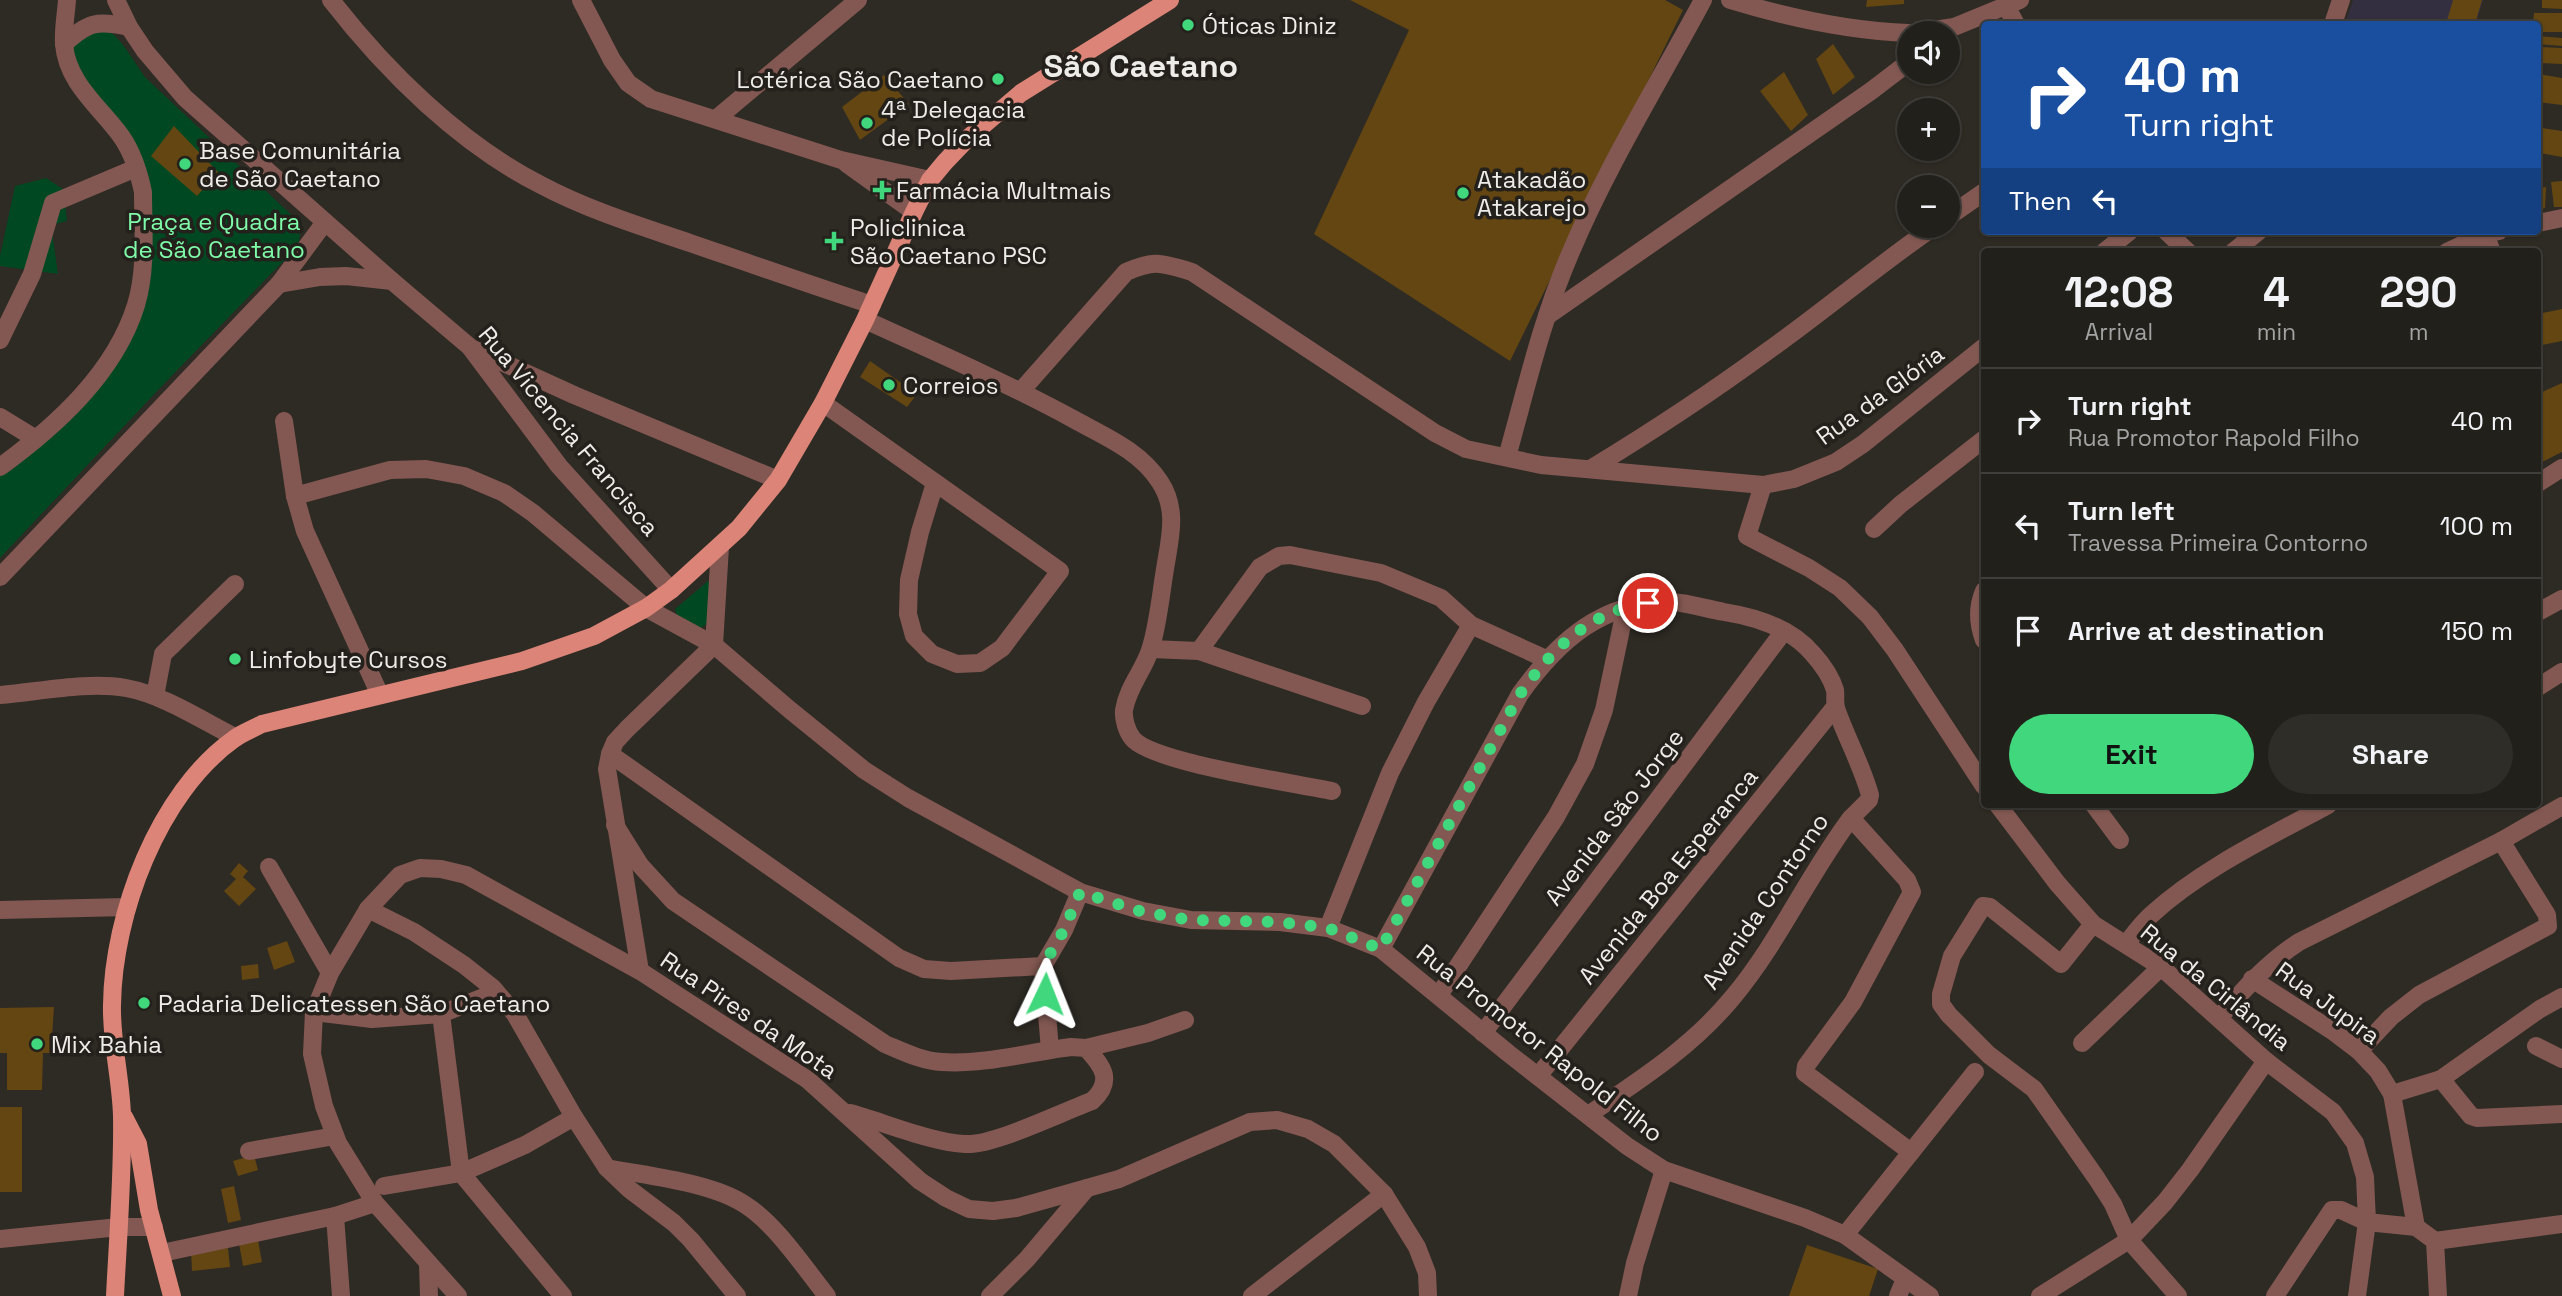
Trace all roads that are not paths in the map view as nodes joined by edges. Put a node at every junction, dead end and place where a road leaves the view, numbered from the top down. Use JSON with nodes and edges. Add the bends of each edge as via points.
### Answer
{"nodes":[{"id":1,"x":67,"y":0,"type":"edge"},
{"id":2,"x":116,"y":0,"type":"edge"},
{"id":3,"x":331,"y":0,"type":"edge"},
{"id":4,"x":581,"y":0,"type":"edge"},
{"id":5,"x":858,"y":0,"type":"edge"},
{"id":6,"x":1170,"y":0,"type":"edge"},
{"id":7,"x":1703,"y":0,"type":"edge"},
{"id":8,"x":1730,"y":0,"type":"edge"},
{"id":9,"x":2341,"y":0,"type":"edge"},
{"id":10,"x":2013,"y":3,"type":"edge"},
{"id":11,"x":2015,"y":21,"type":"edge"},
{"id":12,"x":2334,"y":21,"type":"edge"},
{"id":13,"x":1960,"y":26,"type":"edge"},
{"id":14,"x":129,"y":27,"type":"junction"},
{"id":15,"x":1897,"y":33,"type":"edge"},
{"id":16,"x":64,"y":44,"type":"junction"},
{"id":17,"x":1897,"y":71,"type":"edge"},
{"id":18,"x":716,"y":119,"type":"junction"},
{"id":19,"x":841,"y":160,"type":"junction"},
{"id":20,"x":136,"y":168,"type":"junction"},
{"id":21,"x":930,"y":180,"type":"junction"},
{"id":22,"x":1981,"y":194,"type":"edge"},
{"id":23,"x":1960,"y":209,"type":"edge"},
{"id":24,"x":914,"y":212,"type":"junction"},
{"id":25,"x":2562,"y":218,"type":"edge"},
{"id":26,"x":325,"y":222,"type":"junction"},
{"id":27,"x":2541,"y":222,"type":"edge"},
{"id":28,"x":2125,"y":235,"type":"edge"},
{"id":29,"x":2170,"y":235,"type":"edge"},
{"id":30,"x":2254,"y":235,"type":"edge"},
{"id":31,"x":2485,"y":235,"type":"edge"},
{"id":32,"x":1918,"y":238,"type":"edge"},
{"id":33,"x":2109,"y":248,"type":"edge"},
{"id":34,"x":2184,"y":248,"type":"edge"},
{"id":35,"x":2238,"y":248,"type":"edge"},
{"id":36,"x":2456,"y":248,"type":"edge"},
{"id":37,"x":392,"y":281,"type":"junction"},
{"id":38,"x":279,"y":284,"type":"junction"},
{"id":39,"x":869,"y":312,"type":"junction"},
{"id":40,"x":1547,"y":316,"type":"junction"},
{"id":41,"x":0,"y":340,"type":"edge"},
{"id":42,"x":470,"y":347,"type":"junction"},
{"id":43,"x":1981,"y":349,"type":"edge"},
{"id":44,"x":1021,"y":391,"type":"junction"},
{"id":45,"x":822,"y":403,"type":"junction"},
{"id":46,"x":0,"y":417,"type":"edge"},
{"id":47,"x":284,"y":421,"type":"dead end"},
{"id":48,"x":36,"y":439,"type":"junction"},
{"id":49,"x":1981,"y":441,"type":"edge"},
{"id":50,"x":1507,"y":457,"type":"junction"},
{"id":51,"x":0,"y":467,"type":"edge"},
{"id":52,"x":1592,"y":468,"type":"junction"},
{"id":53,"x":2562,"y":468,"type":"edge"},
{"id":54,"x":778,"y":480,"type":"junction"},
{"id":55,"x":2541,"y":481,"type":"edge"},
{"id":56,"x":935,"y":483,"type":"junction"},
{"id":57,"x":1763,"y":485,"type":"junction"},
{"id":58,"x":295,"y":496,"type":"junction"},
{"id":59,"x":1874,"y":529,"type":"dead end"},
{"id":60,"x":720,"y":547,"type":"junction"},
{"id":61,"x":0,"y":576,"type":"edge"},
{"id":62,"x":235,"y":584,"type":"dead end"},
{"id":63,"x":671,"y":590,"type":"junction"},
{"id":64,"x":2562,"y":599,"type":"edge"},
{"id":65,"x":1981,"y":604,"type":"edge"},
{"id":66,"x":1626,"y":606,"type":"junction"},
{"id":67,"x":646,"y":608,"type":"junction"},
{"id":68,"x":2541,"y":610,"type":"edge"},
{"id":69,"x":1471,"y":625,"type":"junction"},
{"id":70,"x":1981,"y":630,"type":"edge"},
{"id":71,"x":1784,"y":631,"type":"junction"},
{"id":72,"x":714,"y":645,"type":"junction"},
{"id":73,"x":1151,"y":649,"type":"junction"},
{"id":74,"x":1199,"y":651,"type":"junction"},
{"id":75,"x":1546,"y":659,"type":"junction"},
{"id":76,"x":2562,"y":672,"type":"edge"},
{"id":77,"x":2541,"y":685,"type":"edge"},
{"id":78,"x":0,"y":695,"type":"edge"},
{"id":79,"x":380,"y":695,"type":"junction"},
{"id":80,"x":155,"y":696,"type":"junction"},
{"id":81,"x":1362,"y":706,"type":"dead end"},
{"id":82,"x":1835,"y":707,"type":"junction"},
{"id":83,"x":235,"y":737,"type":"junction"},
{"id":84,"x":610,"y":754,"type":"junction"},
{"id":85,"x":1981,"y":781,"type":"edge"},
{"id":86,"x":1332,"y":791,"type":"dead end"},
{"id":87,"x":2562,"y":806,"type":"edge"},
{"id":88,"x":2000,"y":808,"type":"edge"},
{"id":89,"x":2096,"y":808,"type":"edge"},
{"id":90,"x":2322,"y":808,"type":"edge"},
{"id":91,"x":1851,"y":818,"type":"junction"},
{"id":92,"x":615,"y":825,"type":"junction"},
{"id":93,"x":2120,"y":840,"type":"dead end"},
{"id":94,"x":2501,"y":841,"type":"junction"},
{"id":95,"x":269,"y":867,"type":"dead end"},
{"id":96,"x":1080,"y":892,"type":"junction"},
{"id":97,"x":127,"y":907,"type":"junction"},
{"id":98,"x":368,"y":909,"type":"junction"},
{"id":99,"x":0,"y":910,"type":"edge"},
{"id":100,"x":2093,"y":924,"type":"junction"},
{"id":101,"x":1328,"y":928,"type":"junction"},
{"id":102,"x":2126,"y":944,"type":"junction"},
{"id":103,"x":1381,"y":949,"type":"junction"},
{"id":104,"x":1043,"y":966,"type":"junction"},
{"id":105,"x":2161,"y":967,"type":"junction"},
{"id":106,"x":640,"y":971,"type":"junction"},
{"id":107,"x":330,"y":974,"type":"junction"},
{"id":108,"x":2252,"y":979,"type":"junction"},
{"id":109,"x":496,"y":992,"type":"junction"},
{"id":110,"x":1439,"y":995,"type":"junction"},
{"id":111,"x":2562,"y":997,"type":"edge"},
{"id":112,"x":314,"y":1012,"type":"junction"},
{"id":113,"x":441,"y":1014,"type":"junction"},
{"id":114,"x":2219,"y":1018,"type":"junction"},
{"id":115,"x":1185,"y":1020,"type":"dead end"},
{"id":116,"x":1483,"y":1032,"type":"junction"},
{"id":117,"x":2082,"y":1043,"type":"dead end"},
{"id":118,"x":2536,"y":1046,"type":"dead end"},
{"id":119,"x":1086,"y":1048,"type":"junction"},
{"id":120,"x":1050,"y":1049,"type":"junction"},
{"id":121,"x":2359,"y":1051,"type":"junction"},
{"id":122,"x":2562,"y":1059,"type":"edge"},
{"id":123,"x":2266,"y":1061,"type":"junction"},
{"id":124,"x":1975,"y":1072,"type":"dead end"},
{"id":125,"x":1539,"y":1075,"type":"junction"},
{"id":126,"x":2441,"y":1079,"type":"junction"},
{"id":127,"x":2392,"y":1094,"type":"junction"},
{"id":128,"x":844,"y":1111,"type":"junction"},
{"id":129,"x":122,"y":1114,"type":"junction"},
{"id":130,"x":2562,"y":1114,"type":"edge"},
{"id":131,"x":1588,"y":1115,"type":"junction"},
{"id":132,"x":574,"y":1117,"type":"junction"},
{"id":133,"x":335,"y":1136,"type":"junction"},
{"id":134,"x":249,"y":1151,"type":"dead end"},
{"id":135,"x":1912,"y":1152,"type":"junction"},
{"id":136,"x":607,"y":1168,"type":"junction"},
{"id":137,"x":1664,"y":1170,"type":"junction"},
{"id":138,"x":461,"y":1174,"type":"junction"},
{"id":139,"x":384,"y":1186,"type":"dead end"},
{"id":140,"x":1087,"y":1188,"type":"junction"},
{"id":141,"x":1384,"y":1194,"type":"junction"},
{"id":142,"x":375,"y":1203,"type":"junction"},
{"id":143,"x":335,"y":1216,"type":"junction"},
{"id":144,"x":2367,"y":1222,"type":"junction"},
{"id":145,"x":2562,"y":1224,"type":"edge"},
{"id":146,"x":119,"y":1227,"type":"junction"},
{"id":147,"x":154,"y":1227,"type":"junction"},
{"id":148,"x":2416,"y":1227,"type":"junction"},
{"id":149,"x":1845,"y":1235,"type":"junction"},
{"id":150,"x":0,"y":1239,"type":"edge"},
{"id":151,"x":2129,"y":1240,"type":"junction"},
{"id":152,"x":2435,"y":1241,"type":"junction"},
{"id":153,"x":162,"y":1253,"type":"junction"},
{"id":154,"x":428,"y":1262,"type":"junction"},
{"id":155,"x":1906,"y":1279,"type":"junction"},
{"id":156,"x":1428,"y":1295,"type":"edge"},
{"id":157,"x":115,"y":1296,"type":"edge"},
{"id":158,"x":172,"y":1296,"type":"edge"},
{"id":159,"x":341,"y":1296,"type":"edge"},
{"id":160,"x":429,"y":1296,"type":"edge"},
{"id":161,"x":458,"y":1296,"type":"edge"},
{"id":162,"x":563,"y":1296,"type":"edge"},
{"id":163,"x":737,"y":1296,"type":"edge"},
{"id":164,"x":827,"y":1296,"type":"edge"},
{"id":165,"x":990,"y":1296,"type":"edge"},
{"id":166,"x":1252,"y":1296,"type":"edge"},
{"id":167,"x":1629,"y":1296,"type":"edge"},
{"id":168,"x":1898,"y":1296,"type":"edge"},
{"id":169,"x":1930,"y":1296,"type":"edge"},
{"id":170,"x":2040,"y":1296,"type":"edge"},
{"id":171,"x":2178,"y":1296,"type":"edge"},
{"id":172,"x":2275,"y":1296,"type":"edge"},
{"id":173,"x":2357,"y":1296,"type":"edge"},
{"id":174,"x":2438,"y":1296,"type":"edge"}],
"edges":[{"from":1,"to":16,"type":"street"},
{"from":2,"to":14,"type":"street","name":"Rua Vicencia Francisca"},
{"from":3,"to":39,"type":"street","via":[[396,74],[458,130],[541,185],[621,220]]},
{"from":4,"to":18,"type":"street","via":[[628,83],[651,99]]},
{"from":5,"to":18,"type":"street"},
{"from":6,"to":21,"type":"main road","via":[[1021,93]]},
{"from":7,"to":40,"type":"street","via":[[1587,219]]},
{"from":8,"to":15,"type":"street","via":[[1821,24]]},
{"from":9,"to":12,"type":"street"},
{"from":10,"to":11,"type":"street"},
{"from":10,"to":13,"type":"street"},
{"from":14,"to":16,"type":"street","via":[[106,22],[89,25]]},
{"from":14,"to":26,"type":"street","name":"Rua Vicencia Francisca","via":[[185,98]]},
{"from":16,"to":20,"type":"street","via":[[75,78],[121,136]]},
{"from":17,"to":40,"type":"street"},
{"from":18,"to":19,"type":"street"},
{"from":19,"to":21,"type":"street"},
{"from":19,"to":24,"type":"street"},
{"from":20,"to":41,"type":"street","via":[[52,203],[32,274]]},
{"from":20,"to":48,"type":"street","via":[[143,192],[143,253],[136,304],[126,330],[93,382]]},
{"from":21,"to":24,"type":"main road"},
{"from":22,"to":23,"type":"street"},
{"from":24,"to":39,"type":"main road"},
{"from":25,"to":27,"type":"street"},
{"from":26,"to":37,"type":"street","name":"Rua Vicencia Francisca"},
{"from":26,"to":38,"type":"street"},
{"from":28,"to":33,"type":"street"},
{"from":29,"to":34,"type":"street"},
{"from":30,"to":35,"type":"street"},
{"from":31,"to":36,"type":"street"},
{"from":32,"to":52,"type":"street","via":[[1724,383]]},
{"from":37,"to":38,"type":"street","via":[[346,276]]},
{"from":37,"to":42,"type":"street","name":"Rua Vicencia Francisca"},
{"from":38,"to":61,"type":"street"},
{"from":39,"to":44,"type":"street"},
{"from":39,"to":45,"type":"main road"},
{"from":40,"to":50,"type":"street"},
{"from":42,"to":54,"type":"street"},
{"from":42,"to":63,"type":"street","name":"Rua Vicencia Francisca","via":[[559,466]]},
{"from":43,"to":57,"type":"street","name":"Rua da Glória","via":[[1836,462],[1794,479]]},
{"from":44,"to":50,"type":"street","name":"Rua da Glória","via":[[1126,272],[1146,263],[1166,264],[1192,272],[1435,433],[1466,449]]},
{"from":44,"to":73,"type":"street","via":[[1124,447],[1145,463],[1164,490],[1173,524]]},
{"from":45,"to":54,"type":"main road"},
{"from":45,"to":56,"type":"street"},
{"from":46,"to":48,"type":"street"},
{"from":47,"to":58,"type":"street"},
{"from":48,"to":51,"type":"street"},
{"from":49,"to":59,"type":"street"},
{"from":50,"to":52,"type":"street","name":"Rua da Glória","via":[[1541,465]]},
{"from":52,"to":57,"type":"street","name":"Rua da Glória"},
{"from":53,"to":55,"type":"street"},
{"from":54,"to":60,"type":"main road"},
{"from":56,"to":56,"type":"street","via":[[1060,571],[1002,648],[980,663],[957,664],[932,654],[914,636],[908,614],[909,580]]},
{"from":57,"to":85,"type":"street","via":[[1747,536],[1840,588],[1870,617]]},
{"from":58,"to":67,"type":"street","name":"Rua Promotor Rapold Filho","via":[[390,470],[426,469],[464,476],[504,493],[533,513]]},
{"from":58,"to":79,"type":"street","via":[[305,531]]},
{"from":60,"to":63,"type":"main road"},
{"from":60,"to":72,"type":"street"},
{"from":62,"to":80,"type":"street","via":[[163,654]]},
{"from":63,"to":67,"type":"main road"},
{"from":64,"to":68,"type":"street"},
{"from":65,"to":70,"type":"street"},
{"from":66,"to":71,"type":"street","via":[[1673,602],[1750,616]]},
{"from":66,"to":75,"type":"street","via":[[1566,639]]},
{"from":66,"to":110,"type":"street","via":[[1604,710],[1585,764],[1556,817]]},
{"from":67,"to":72,"type":"street","name":"Rua Promotor Rapold Filho"},
{"from":67,"to":79,"type":"main road","via":[[594,636],[522,661]]},
{"from":69,"to":74,"type":"street","via":[[1441,598],[1381,573],[1279,556],[1260,566]]},
{"from":69,"to":75,"type":"street"},
{"from":69,"to":101,"type":"street","via":[[1390,773]]},
{"from":71,"to":82,"type":"street","via":[[1813,653],[1828,673]]},
{"from":71,"to":116,"type":"street","name":"Avenida São Jorge"},
{"from":72,"to":84,"type":"street","via":[[627,729]]},
{"from":72,"to":96,"type":"street","name":"Rua Promotor Rapold Filho","via":[[864,770]]},
{"from":73,"to":74,"type":"street"},
{"from":73,"to":86,"type":"street","via":[[1123,713],[1134,740],[1181,761]]},
{"from":74,"to":81,"type":"street"},
{"from":75,"to":103,"type":"street","via":[[1520,694]]},
{"from":76,"to":77,"type":"street"},
{"from":78,"to":80,"type":"street","via":[[103,686]]},
{"from":79,"to":83,"type":"main road","via":[[262,724]]},
{"from":80,"to":83,"type":"street"},
{"from":82,"to":91,"type":"street","name":"Avenida Contorno","via":[[1870,795]]},
{"from":82,"to":125,"type":"street","name":"Avenida Boa Esperanca"},
{"from":83,"to":97,"type":"main road","via":[[197,774],[163,824]]},
{"from":84,"to":92,"type":"street","via":[[607,769]]},
{"from":84,"to":104,"type":"street","via":[[899,958],[924,969],[951,971]]},
{"from":87,"to":94,"type":"street"},
{"from":88,"to":100,"type":"street","name":"Rua da Cirlândia"},
{"from":89,"to":93,"type":"street"},
{"from":90,"to":102,"type":"street","via":[[2236,855],[2169,900]]},
{"from":91,"to":131,"type":"street","name":"Avenida Contorno","via":[[1733,998],[1667,1062]]},
{"from":91,"to":135,"type":"street","via":[[1907,880],[1912,892],[1853,1002],[1805,1070]]},
{"from":92,"to":106,"type":"street"},
{"from":92,"to":120,"type":"street","via":[[640,865],[673,901],[886,1044],[942,1062]]},
{"from":94,"to":108,"type":"street","via":[[2299,942]]},
{"from":94,"to":121,"type":"street","via":[[2547,915],[2548,926],[2419,996]]},
{"from":95,"to":107,"type":"street"},
{"from":96,"to":101,"type":"street","name":"Rua Promotor Rapold Filho","via":[[1143,912],[1191,920]]},
{"from":96,"to":104,"type":"street"},
{"from":97,"to":99,"type":"street"},
{"from":97,"to":129,"type":"main road","via":[[114,965],[111,1008]]},
{"from":98,"to":106,"type":"street","name":"Rua Pires da Mota","via":[[400,876],[420,868],[441,869],[466,875]]},
{"from":98,"to":107,"type":"street","name":"Rua Pires da Mota"},
{"from":98,"to":109,"type":"street","via":[[414,932]]},
{"from":100,"to":102,"type":"street","name":"Rua da Cirlândia"},
{"from":100,"to":151,"type":"street","via":[[2061,964],[1986,905],[1952,956],[1941,1004],[1989,1055],[2034,1089],[2113,1204]]},
{"from":101,"to":103,"type":"street","name":"Rua Promotor Rapold Filho"},
{"from":102,"to":105,"type":"street","name":"Rua da Cirlândia"},
{"from":103,"to":110,"type":"street","name":"Rua Promotor Rapold Filho"},
{"from":104,"to":120,"type":"street"},
{"from":105,"to":114,"type":"street","name":"Rua da Cirlândia"},
{"from":105,"to":117,"type":"street"},
{"from":106,"to":128,"type":"street","name":"Rua Pires da Mota","via":[[808,1080]]},
{"from":107,"to":112,"type":"street","name":"Rua Pires da Mota"},
{"from":108,"to":114,"type":"street"},
{"from":108,"to":121,"type":"street","name":"Rua Jupira"},
{"from":109,"to":113,"type":"street"},
{"from":109,"to":132,"type":"street","via":[[515,1014]]},
{"from":110,"to":116,"type":"street","name":"Rua Promotor Rapold Filho"},
{"from":111,"to":126,"type":"street"},
{"from":112,"to":113,"type":"street","via":[[372,1019]]},
{"from":112,"to":133,"type":"street","name":"Rua Pires da Mota","via":[[312,1054]]},
{"from":113,"to":138,"type":"street"},
{"from":114,"to":123,"type":"street","name":"Rua da Cirlândia"},
{"from":115,"to":119,"type":"street"},
{"from":116,"to":125,"type":"street","name":"Rua Promotor Rapold Filho"},
{"from":118,"to":122,"type":"street"},
{"from":119,"to":120,"type":"street"},
{"from":119,"to":128,"type":"street","via":[[1105,1077],[1092,1101],[989,1141],[946,1142]]},
{"from":121,"to":127,"type":"street","name":"Rua Jupira"},
{"from":123,"to":144,"type":"street","name":"Rua da Cirlândia","via":[[2333,1112],[2354,1143],[2365,1177]]},
{"from":123,"to":151,"type":"street","via":[[2190,1170]]},
{"from":124,"to":135,"type":"street"},
{"from":125,"to":131,"type":"street","name":"Rua Promotor Rapold Filho"},
{"from":126,"to":127,"type":"street"},
{"from":126,"to":130,"type":"street","via":[[2477,1118]]},
{"from":127,"to":148,"type":"street","name":"Rua Jupira"},
{"from":128,"to":140,"type":"street","name":"Rua Pires da Mota","via":[[920,1181],[970,1209],[1016,1208]]},
{"from":129,"to":146,"type":"main road"},
{"from":129,"to":147,"type":"main road","via":[[138,1144]]},
{"from":131,"to":137,"type":"street","name":"Rua Promotor Rapold Filho"},
{"from":132,"to":136,"type":"street"},
{"from":132,"to":138,"type":"street","via":[[526,1146]]},
{"from":133,"to":134,"type":"street"},
{"from":133,"to":142,"type":"street","name":"Rua Pires da Mota"},
{"from":135,"to":149,"type":"street"},
{"from":136,"to":163,"type":"street","via":[[674,1223]]},
{"from":136,"to":164,"type":"street","via":[[704,1187],[743,1203],[776,1233]]},
{"from":137,"to":149,"type":"street","name":"Rua Promotor Rapold Filho"},
{"from":137,"to":167,"type":"street"},
{"from":138,"to":139,"type":"street"},
{"from":138,"to":162,"type":"street"},
{"from":140,"to":141,"type":"street","name":"Rua Pires da Mota","via":[[1119,1179],[1250,1122],[1277,1120],[1334,1143]]},
{"from":140,"to":165,"type":"street"},
{"from":141,"to":156,"type":"street","name":"Rua Pires da Mota","via":[[1417,1247],[1427,1273]]},
{"from":141,"to":166,"type":"street"},
{"from":142,"to":143,"type":"street"},
{"from":142,"to":154,"type":"street","name":"Rua Pires da Mota"},
{"from":143,"to":153,"type":"street"},
{"from":143,"to":159,"type":"street"},
{"from":144,"to":148,"type":"street"},
{"from":144,"to":172,"type":"street","via":[[2332,1210]]},
{"from":144,"to":173,"type":"street","name":"Rua da Cirlândia"},
{"from":145,"to":152,"type":"street"},
{"from":146,"to":147,"type":"street"},
{"from":146,"to":150,"type":"street"},
{"from":146,"to":157,"type":"main road"},
{"from":147,"to":153,"type":"main road"},
{"from":148,"to":152,"type":"street"},
{"from":149,"to":155,"type":"street","name":"Rua Promotor Rapold Filho"},
{"from":151,"to":170,"type":"street"},
{"from":151,"to":171,"type":"street"},
{"from":152,"to":174,"type":"street"},
{"from":153,"to":158,"type":"main road"},
{"from":154,"to":160,"type":"street"},
{"from":154,"to":161,"type":"street","name":"Rua Pires da Mota"},
{"from":155,"to":168,"type":"street"},
{"from":155,"to":169,"type":"street","name":"Rua Promotor Rapold Filho"}]}
